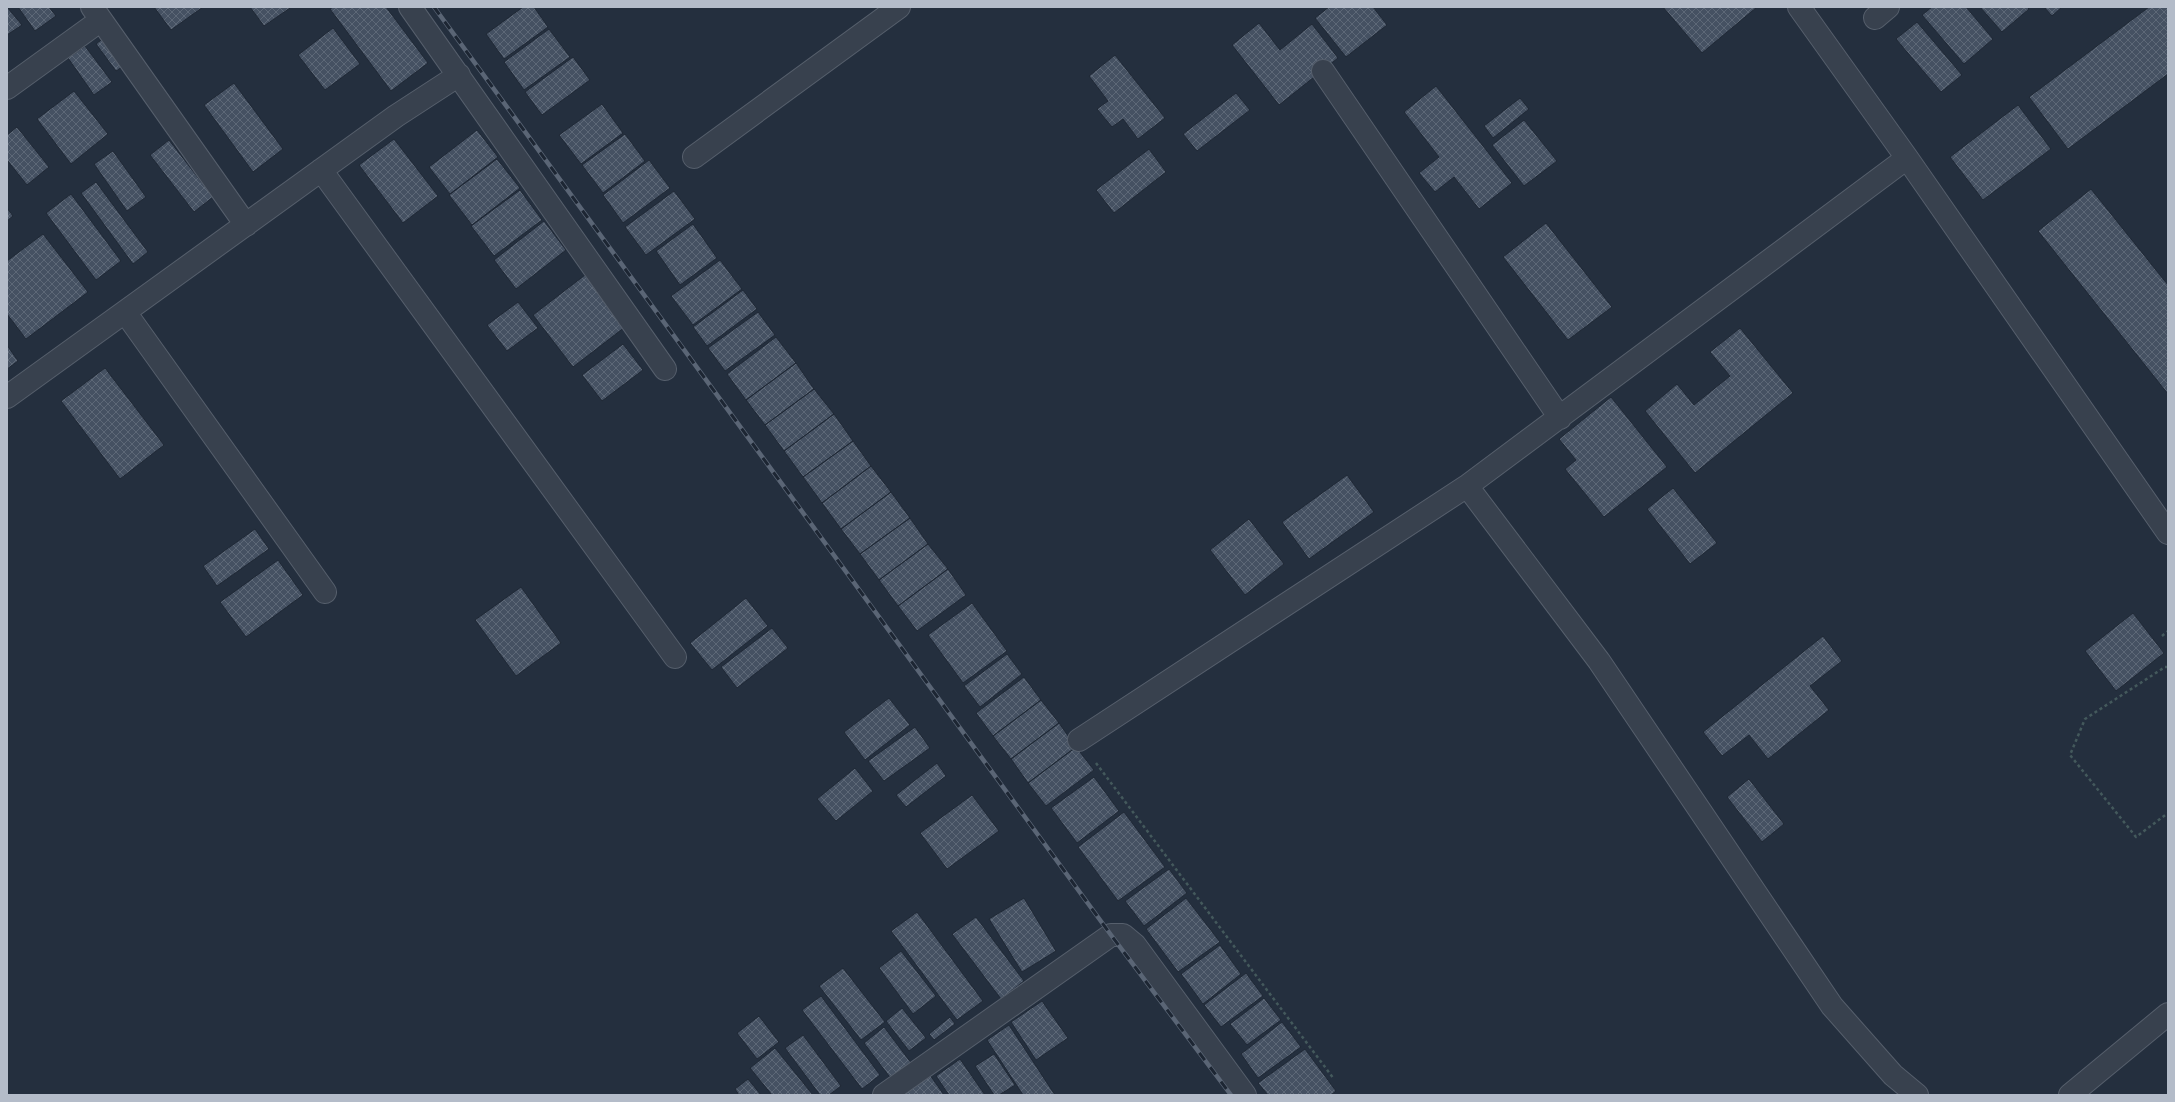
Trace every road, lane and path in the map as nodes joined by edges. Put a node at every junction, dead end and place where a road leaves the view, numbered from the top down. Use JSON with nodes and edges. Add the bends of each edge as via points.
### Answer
{"nodes":[{"id":1,"x":410,"y":7,"type":"edge"},
{"id":2,"x":899,"y":7,"type":"edge"},
{"id":3,"x":1799,"y":7,"type":"edge"},
{"id":4,"x":96,"y":14,"type":"edge"},
{"id":5,"x":1323,"y":71,"type":"dead end"},
{"id":6,"x":459,"y":75,"type":"junction"},
{"id":7,"x":7,"y":88,"type":"edge"},
{"id":8,"x":694,"y":156,"type":"dead end"},
{"id":9,"x":1907,"y":158,"type":"junction"},
{"id":10,"x":321,"y":170,"type":"junction"},
{"id":11,"x":246,"y":225,"type":"junction"},
{"id":12,"x":125,"y":312,"type":"junction"},
{"id":13,"x":665,"y":369,"type":"dead end"},
{"id":14,"x":7,"y":397,"type":"edge"},
{"id":15,"x":1560,"y":418,"type":"junction"},
{"id":16,"x":1467,"y":486,"type":"junction"},
{"id":17,"x":2168,"y":533,"type":"edge"},
{"id":18,"x":325,"y":592,"type":"dead end"},
{"id":19,"x":2168,"y":631,"type":"edge"},
{"id":20,"x":2162,"y":636,"type":"dead end"},
{"id":21,"x":675,"y":657,"type":"dead end"},
{"id":22,"x":2168,"y":667,"type":"edge"},
{"id":23,"x":1078,"y":740,"type":"joint"},
{"id":24,"x":2168,"y":813,"type":"edge"},
{"id":25,"x":2168,"y":1014,"type":"edge"},
{"id":26,"x":1334,"y":1079,"type":"dead end"},
{"id":27,"x":884,"y":1095,"type":"edge"},
{"id":28,"x":1244,"y":1095,"type":"edge"},
{"id":29,"x":1917,"y":1095,"type":"edge"},
{"id":30,"x":2070,"y":1095,"type":"edge"}],
"edges":[{"from":1,"to":6,"type":"street"},
{"from":2,"to":8,"type":"street"},
{"from":3,"to":9,"type":"street"},
{"from":4,"to":7,"type":"street"},
{"from":4,"to":11,"type":"street"},
{"from":5,"to":15,"type":"street"},
{"from":6,"to":10,"type":"street"},
{"from":6,"to":13,"type":"street"},
{"from":9,"to":15,"type":"street"},
{"from":9,"to":17,"type":"street"},
{"from":10,"to":11,"type":"street"},
{"from":10,"to":21,"type":"street"},
{"from":11,"to":12,"type":"street"},
{"from":12,"to":14,"type":"street"},
{"from":12,"to":18,"type":"street"},
{"from":15,"to":16,"type":"street"},
{"from":16,"to":23,"type":"street"},
{"from":16,"to":29,"type":"street","via":[[1599,661],[1832,1006],[1893,1075]]},
{"from":19,"to":20,"type":"path"},
{"from":22,"to":24,"type":"path","via":[[2085,719],[2070,755],[2136,837]]},
{"from":23,"to":26,"type":"path"},
{"from":25,"to":30,"type":"street"},
{"from":27,"to":28,"type":"street","via":[[1112,935],[1123,935],[1135,945]]}]}
